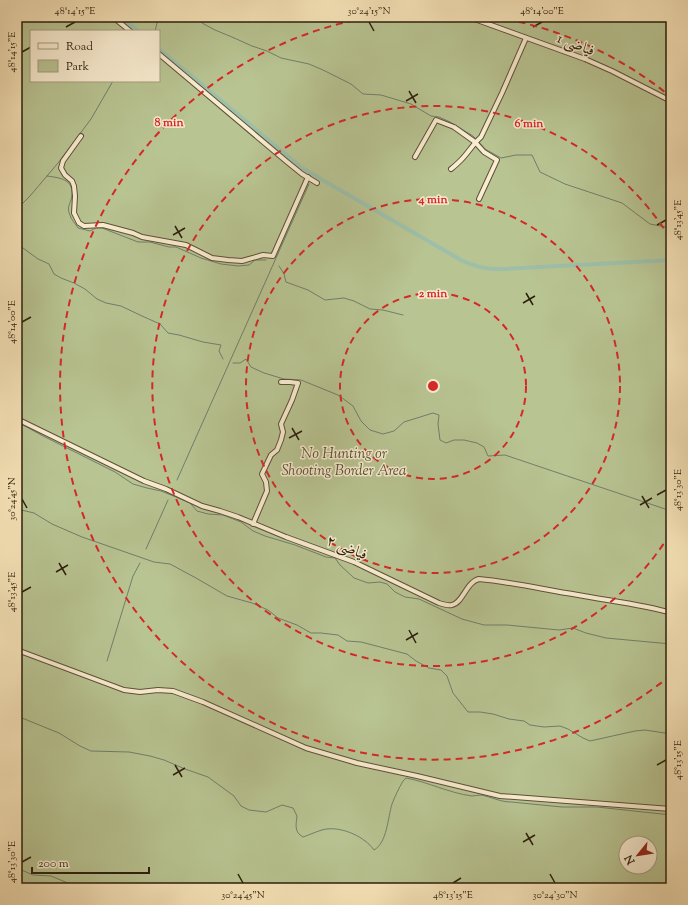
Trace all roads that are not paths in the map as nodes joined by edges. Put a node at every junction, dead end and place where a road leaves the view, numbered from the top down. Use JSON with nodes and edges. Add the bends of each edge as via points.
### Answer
{"nodes":[{"id":1,"x":113,"y":17,"type":"edge"},
{"id":2,"x":469,"y":17,"type":"edge"},
{"id":3,"x":129,"y":30,"type":"edge"},
{"id":4,"x":526,"y":38,"type":"junction"},
{"id":5,"x":160,"y":55,"type":"edge"},
{"id":6,"x":671,"y":101,"type":"edge"},
{"id":7,"x":82,"y":136,"type":"dead end"},
{"id":8,"x":476,"y":141,"type":"junction"},
{"id":9,"x":415,"y":157,"type":"dead end"},
{"id":10,"x":451,"y":169,"type":"dead end"},
{"id":11,"x":308,"y":177,"type":"junction"},
{"id":12,"x":317,"y":183,"type":"dead end"},
{"id":13,"x":479,"y":199,"type":"dead end"},
{"id":14,"x":281,"y":382,"type":"dead end"},
{"id":15,"x":17,"y":419,"type":"edge"},
{"id":16,"x":253,"y":524,"type":"junction"},
{"id":17,"x":671,"y":613,"type":"edge"},
{"id":18,"x":17,"y":650,"type":"edge"},
{"id":19,"x":671,"y":809,"type":"edge"}],
"edges":[{"from":1,"to":3,"type":"street"},
{"from":2,"to":4,"type":"street","name":"فیاضی 1"},
{"from":4,"to":6,"type":"street","name":"فیاضی 1","via":[[585,59]]},
{"from":4,"to":8,"type":"street","via":[[481,138]]},
{"from":5,"to":11,"type":"street"},
{"from":7,"to":11,"type":"street","via":[[61,168],[74,186],[74,213],[79,223],[84,226],[103,225],[142,237],[182,244],[212,258],[242,261],[263,255],[273,256]]},
{"from":8,"to":9,"type":"street","via":[[454,127],[436,120]]},
{"from":8,"to":10,"type":"street","via":[[461,161]]},
{"from":8,"to":13,"type":"street","via":[[484,152],[497,160]]},
{"from":11,"to":12,"type":"street"},
{"from":14,"to":16,"type":"street","via":[[298,384],[280,424],[282,440],[277,450],[270,455],[262,474],[266,482],[266,491]]},
{"from":15,"to":16,"type":"street","name":"فیاضی ۲","via":[[144,482]]},
{"from":16,"to":17,"type":"street","name":"فیاضی ۲","via":[[354,562],[439,603],[452,605],[473,582],[479,579],[656,608]]},
{"from":18,"to":19,"type":"street","via":[[124,690],[173,691],[306,748],[357,763],[500,796]]}]}
